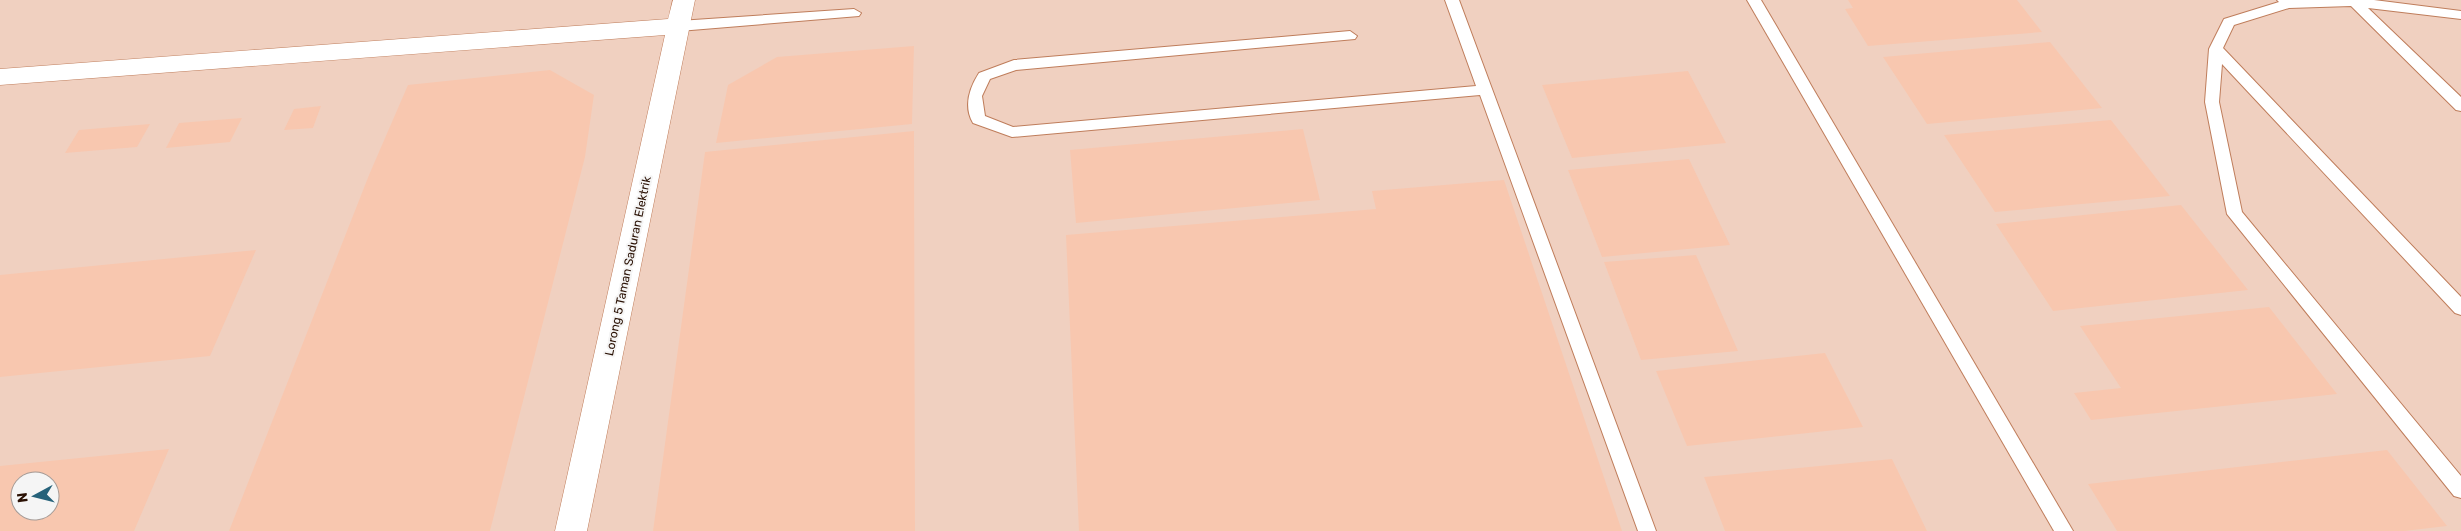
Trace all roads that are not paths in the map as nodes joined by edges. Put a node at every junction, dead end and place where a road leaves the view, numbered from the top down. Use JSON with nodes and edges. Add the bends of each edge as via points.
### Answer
{"nodes":[{"id":1,"x":1452,"y":0,"type":"edge"},
{"id":2,"x":1754,"y":0,"type":"edge"},
{"id":3,"x":2286,"y":2,"type":"edge"},
{"id":4,"x":2354,"y":2,"type":"junction"},
{"id":5,"x":681,"y":13,"type":"edge"},
{"id":6,"x":854,"y":13,"type":"dead end"},
{"id":7,"x":2461,"y":15,"type":"edge"},
{"id":8,"x":1350,"y":36,"type":"dead end"},
{"id":9,"x":2216,"y":49,"type":"junction"},
{"id":10,"x":0,"y":77,"type":"edge"},
{"id":11,"x":1485,"y":90,"type":"junction"},
{"id":12,"x":2461,"y":106,"type":"edge"},
{"id":13,"x":2461,"y":308,"type":"edge"},
{"id":14,"x":2461,"y":490,"type":"edge"},
{"id":15,"x":572,"y":531,"type":"edge"},
{"id":16,"x":1647,"y":531,"type":"edge"},
{"id":17,"x":2064,"y":531,"type":"edge"}],
"edges":[{"from":1,"to":11,"type":"lane"},
{"from":2,"to":17,"type":"lane"},
{"from":3,"to":4,"type":"lane"},
{"from":3,"to":9,"type":"lane","via":[[2230,22]]},
{"from":4,"to":7,"type":"lane"},
{"from":4,"to":12,"type":"lane"},
{"from":5,"to":6,"type":"lane"},
{"from":5,"to":10,"type":"street"},
{"from":5,"to":15,"type":"street","name":"Lorong 5 Taman Saduran Elektrik"},
{"from":8,"to":11,"type":"lane","via":[[1014,64],[984,76],[975,96],[978,119],[1012,132]]},
{"from":9,"to":13,"type":"lane"},
{"from":9,"to":14,"type":"lane","via":[[2212,102],[2235,214]]},
{"from":11,"to":16,"type":"lane"}]}
